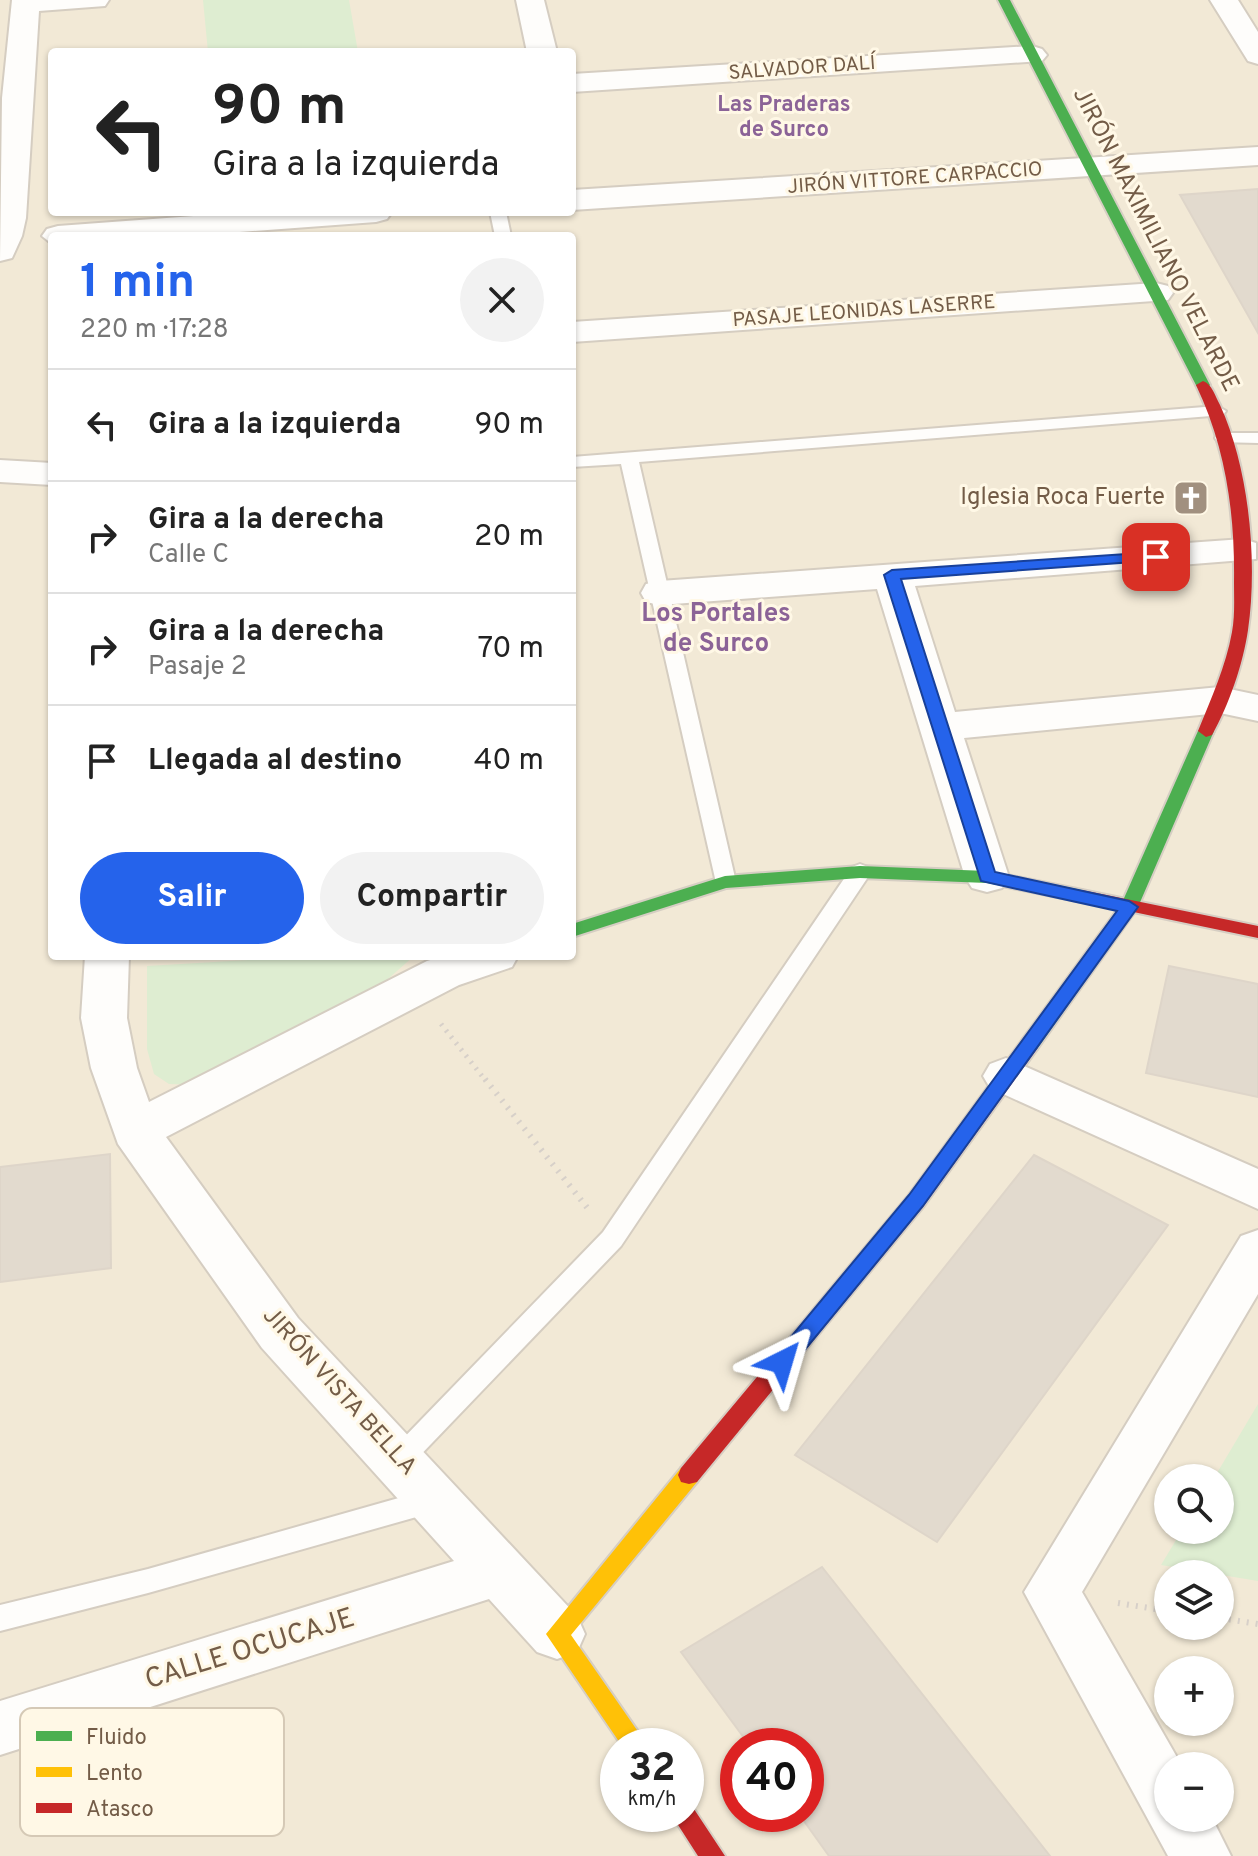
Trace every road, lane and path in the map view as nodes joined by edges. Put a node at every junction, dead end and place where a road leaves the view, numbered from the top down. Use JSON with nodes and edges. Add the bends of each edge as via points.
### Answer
{"nodes":[{"id":1,"x":95,"y":0,"type":"edge"},
{"id":2,"x":530,"y":0,"type":"edge"},
{"id":3,"x":1004,"y":0,"type":"edge"},
{"id":4,"x":1224,"y":0,"type":"edge"},
{"id":5,"x":26,"y":1,"type":"edge"},
{"id":6,"x":541,"y":48,"type":"edge"},
{"id":7,"x":1032,"y":55,"type":"junction"},
{"id":8,"x":1258,"y":55,"type":"edge"},
{"id":9,"x":576,"y":83,"type":"edge"},
{"id":10,"x":8,"y":94,"type":"edge"},
{"id":11,"x":1258,"y":156,"type":"edge"},
{"id":12,"x":1091,"y":168,"type":"junction"},
{"id":13,"x":576,"y":194,"type":"edge"},
{"id":14,"x":331,"y":216,"type":"edge"},
{"id":15,"x":152,"y":232,"type":"edge"},
{"id":16,"x":48,"y":238,"type":"edge"},
{"id":17,"x":3,"y":246,"type":"edge"},
{"id":18,"x":1156,"y":293,"type":"junction"},
{"id":19,"x":576,"y":332,"type":"edge"},
{"id":20,"x":1217,"y":411,"type":"junction"},
{"id":21,"x":1224,"y":438,"type":"junction"},
{"id":22,"x":1258,"y":438,"type":"edge"},
{"id":23,"x":629,"y":458,"type":"junction"},
{"id":24,"x":576,"y":462,"type":"edge"},
{"id":25,"x":0,"y":471,"type":"edge"},
{"id":26,"x":48,"y":474,"type":"edge"},
{"id":27,"x":1243,"y":551,"type":"junction"},
{"id":28,"x":892,"y":575,"type":"junction"},
{"id":29,"x":660,"y":593,"type":"junction"},
{"id":30,"x":1239,"y":704,"type":"edge"},
{"id":31,"x":941,"y":727,"type":"junction"},
{"id":32,"x":860,"y":872,"type":"junction"},
{"id":33,"x":987,"y":877,"type":"junction"},
{"id":34,"x":725,"y":882,"type":"junction"},
{"id":35,"x":1129,"y":907,"type":"junction"},
{"id":36,"x":576,"y":930,"type":"edge"},
{"id":37,"x":1258,"y":932,"type":"edge"},
{"id":38,"x":107,"y":960,"type":"edge"},
{"id":39,"x":480,"y":960,"type":"edge"},
{"id":40,"x":433,"y":972,"type":"edge"},
{"id":41,"x":1006,"y":1076,"type":"junction"},
{"id":42,"x":135,"y":1131,"type":"junction"},
{"id":43,"x":1258,"y":1190,"type":"edge"},
{"id":44,"x":612,"y":1239,"type":"junction"},
{"id":45,"x":1256,"y":1255,"type":"edge"},
{"id":46,"x":399,"y":1460,"type":"junction"},
{"id":47,"x":436,"y":1500,"type":"junction"},
{"id":48,"x":500,"y":1571,"type":"junction"},
{"id":49,"x":0,"y":1618,"type":"edge"},
{"id":50,"x":1234,"y":1620,"type":"edge"},
{"id":51,"x":1258,"y":1624,"type":"edge"},
{"id":52,"x":557,"y":1634,"type":"junction"},
{"id":53,"x":64,"y":1708,"type":"edge"},
{"id":54,"x":20,"y":1722,"type":"edge"},
{"id":55,"x":0,"y":1728,"type":"edge"},
{"id":56,"x":623,"y":1728,"type":"edge"},
{"id":57,"x":1154,"y":1773,"type":"edge"},
{"id":58,"x":696,"y":1832,"type":"edge"},
{"id":59,"x":1187,"y":1832,"type":"edge"},
{"id":60,"x":713,"y":1856,"type":"edge"},
{"id":61,"x":1201,"y":1856,"type":"edge"}],
"edges":[{"from":1,"to":5,"type":"street"},
{"from":2,"to":6,"type":"street"},
{"from":3,"to":7,"type":"street","name":"JIRÓN MAXIMILIANO VELARDE"},
{"from":4,"to":8,"type":"street"},
{"from":5,"to":10,"type":"street"},
{"from":7,"to":9,"type":"street","name":"SALVADOR DALÍ"},
{"from":7,"to":12,"type":"street","name":"JIRÓN MAXIMILIANO VELARDE"},
{"from":10,"to":17,"type":"street","via":[[14,171]]},
{"from":11,"to":12,"type":"street","name":"JIRÓN VITTORE CARPACCIO"},
{"from":12,"to":13,"type":"street","name":"JIRÓN VITTORE CARPACCIO"},
{"from":12,"to":18,"type":"street","name":"JIRÓN MAXIMILIANO VELARDE"},
{"from":14,"to":15,"type":"street"},
{"from":16,"to":17,"type":"street"},
{"from":18,"to":19,"type":"street","name":"PASAJE LEONIDAS LASERRE"},
{"from":18,"to":20,"type":"street","name":"JIRÓN MAXIMILIANO VELARDE"},
{"from":20,"to":21,"type":"street","name":"JIRÓN MAXIMILIANO VELARDE"},
{"from":20,"to":23,"type":"lane"},
{"from":21,"to":22,"type":"lane"},
{"from":21,"to":27,"type":"street","name":"JIRÓN MAXIMILIANO VELARDE","via":[[1236,480]]},
{"from":23,"to":24,"type":"lane"},
{"from":23,"to":29,"type":"lane"},
{"from":25,"to":26,"type":"street"},
{"from":27,"to":28,"type":"street"},
{"from":27,"to":30,"type":"street","name":"JIRÓN MAXIMILIANO VELARDE"},
{"from":28,"to":29,"type":"street"},
{"from":28,"to":31,"type":"street"},
{"from":29,"to":34,"type":"lane"},
{"from":30,"to":31,"type":"street"},
{"from":30,"to":35,"type":"street","name":"JIRÓN MAXIMILIANO VELARDE"},
{"from":31,"to":33,"type":"street"},
{"from":32,"to":33,"type":"street"},
{"from":32,"to":34,"type":"street"},
{"from":32,"to":44,"type":"lane"},
{"from":33,"to":35,"type":"street"},
{"from":34,"to":36,"type":"street"},
{"from":35,"to":37,"type":"street"},
{"from":35,"to":41,"type":"street","name":"JIRÓN MAXIMILIANO VELARDE"},
{"from":38,"to":42,"type":"street","name":"JIRÓN VISTA BELLA","via":[[104,1018]]},
{"from":39,"to":40,"type":"street"},
{"from":40,"to":42,"type":"street"},
{"from":40,"to":44,"type":"path"},
{"from":41,"to":43,"type":"street"},
{"from":41,"to":52,"type":"street","name":"JIRÓN MAXIMILIANO VELARDE","via":[[916,1201]]},
{"from":42,"to":46,"type":"street","name":"JIRÓN VISTA BELLA","via":[[280,1333]]},
{"from":44,"to":46,"type":"lane"},
{"from":45,"to":57,"type":"street","via":[[1052,1592]]},
{"from":46,"to":47,"type":"street","name":"JIRÓN VISTA BELLA"},
{"from":47,"to":48,"type":"street","name":"JIRÓN VISTA BELLA"},
{"from":47,"to":49,"type":"lane"},
{"from":48,"to":52,"type":"street","name":"JIRÓN VISTA BELLA"},
{"from":48,"to":53,"type":"street","name":"CALLE OCUCAJE"},
{"from":50,"to":51,"type":"path"},
{"from":52,"to":56,"type":"street","name":"JIRÓN VISTA BELLA"},
{"from":54,"to":55,"type":"street","name":"CALLE OCUCAJE"},
{"from":58,"to":60,"type":"street"},
{"from":59,"to":61,"type":"street"}]}
